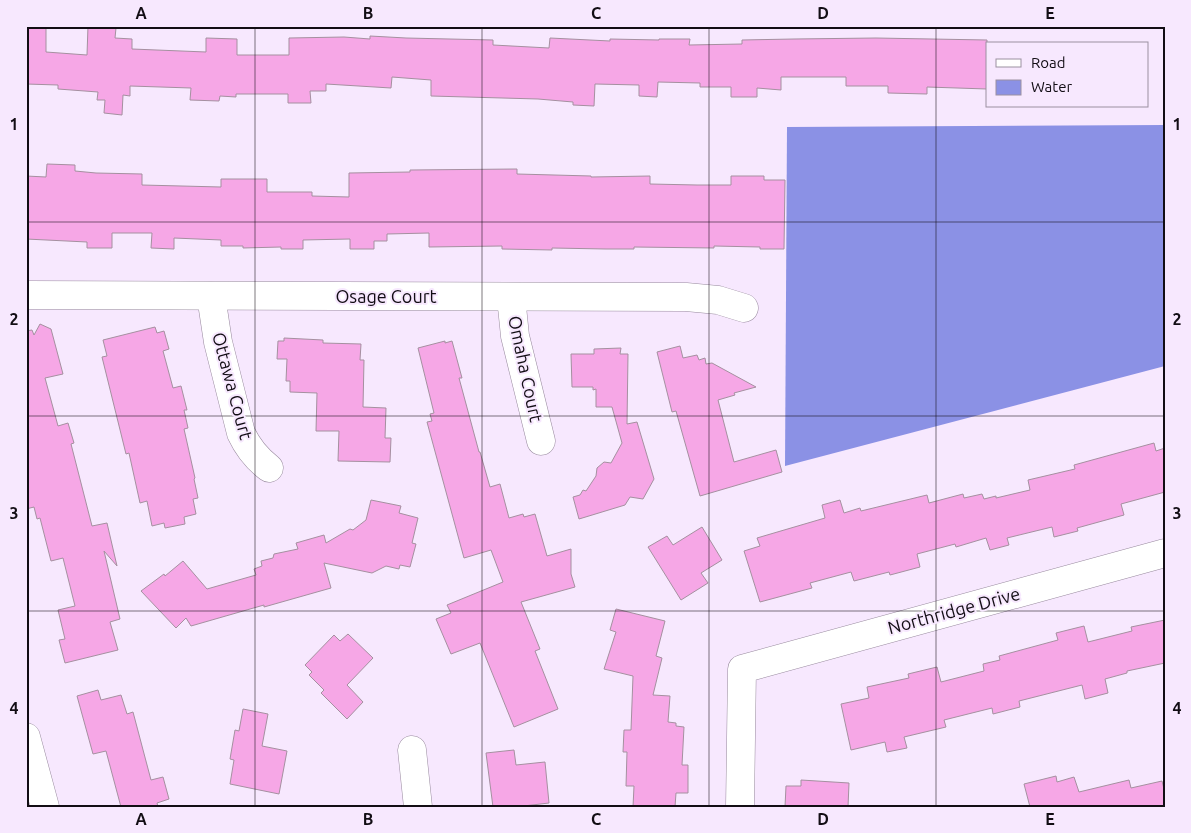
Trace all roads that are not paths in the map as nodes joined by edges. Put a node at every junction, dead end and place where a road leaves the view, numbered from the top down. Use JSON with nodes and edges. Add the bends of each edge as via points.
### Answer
{"nodes":[{"id":1,"x":26,"y":295,"type":"edge"},
{"id":2,"x":211,"y":296,"type":"junction"},
{"id":3,"x":511,"y":297,"type":"junction"},
{"id":4,"x":744,"y":308,"type":"dead end"},
{"id":5,"x":540,"y":441,"type":"dead end"},
{"id":6,"x":269,"y":468,"type":"dead end"},
{"id":7,"x":1165,"y":553,"type":"edge"},
{"id":8,"x":26,"y":737,"type":"edge"},
{"id":9,"x":412,"y":750,"type":"dead end"},
{"id":10,"x":45,"y":807,"type":"edge"},
{"id":11,"x":418,"y":807,"type":"edge"},
{"id":12,"x":740,"y":807,"type":"edge"}],
"edges":[{"from":1,"to":2,"type":"street","name":"Osage Court"},
{"from":2,"to":3,"type":"street","name":"Osage Court"},
{"from":2,"to":6,"type":"street","name":"Ottawa Court","via":[[218,342],[241,433],[253,454]]},
{"from":3,"to":4,"type":"street","name":"Osage Court","via":[[686,297],[718,300]]},
{"from":3,"to":5,"type":"street","name":"Omaha Court","via":[[515,336]]},
{"from":7,"to":12,"type":"street","name":"Northridge Drive","via":[[742,669]]},
{"from":8,"to":10,"type":"street"},
{"from":9,"to":11,"type":"street"}]}
